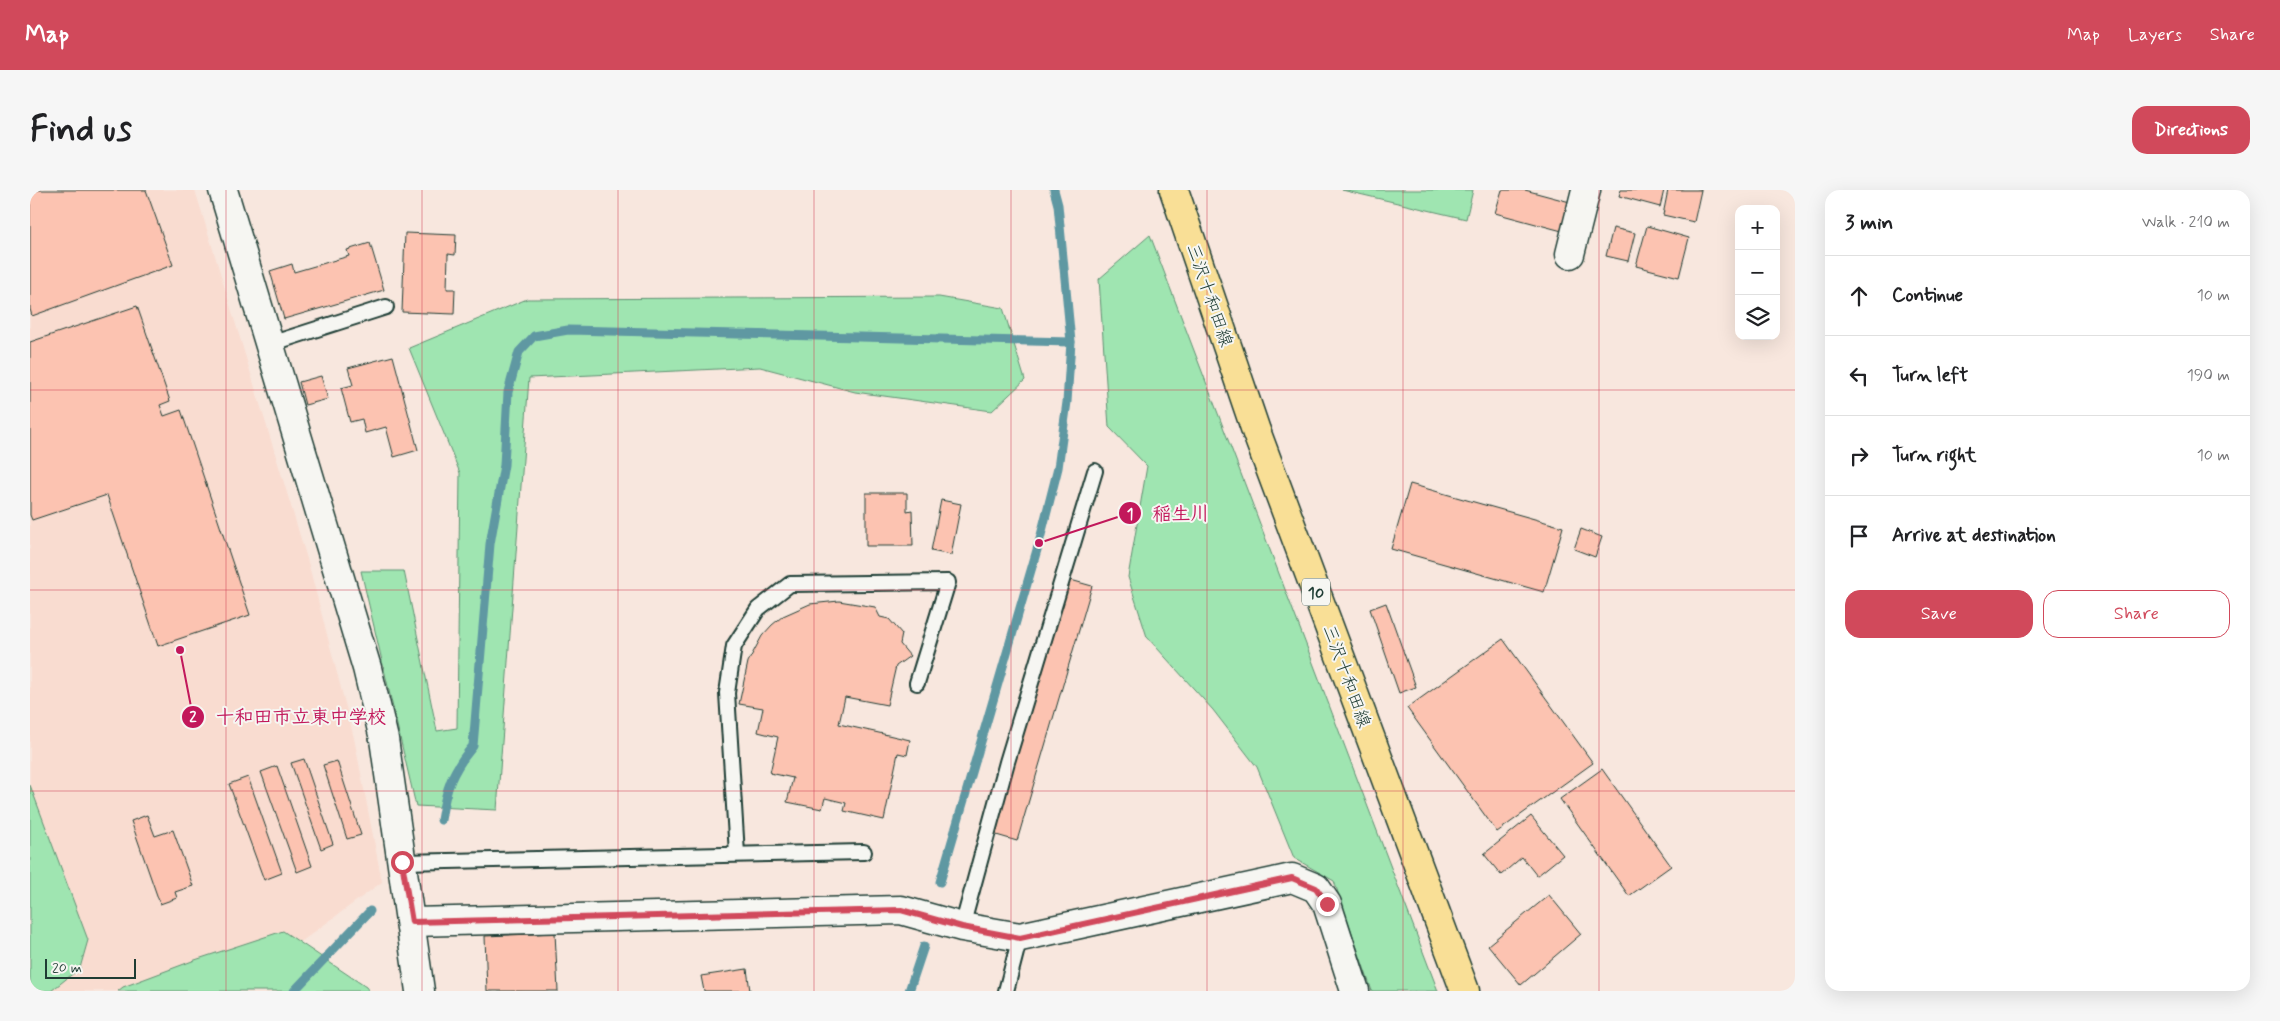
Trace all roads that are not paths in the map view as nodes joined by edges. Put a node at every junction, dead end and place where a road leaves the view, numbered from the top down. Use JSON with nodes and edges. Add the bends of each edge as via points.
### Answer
{"nodes":[{"id":1,"x":223,"y":190,"type":"edge"},
{"id":2,"x":1174,"y":190,"type":"edge"},
{"id":3,"x":1586,"y":190,"type":"edge"},
{"id":4,"x":1570,"y":254,"type":"dead end"},
{"id":5,"x":386,"y":307,"type":"dead end"},
{"id":6,"x":270,"y":344,"type":"junction"},
{"id":7,"x":1095,"y":471,"type":"dead end"},
{"id":8,"x":916,"y":683,"type":"dead end"},
{"id":9,"x":864,"y":852,"type":"dead end"},
{"id":10,"x":737,"y":854,"type":"junction"},
{"id":11,"x":402,"y":862,"type":"junction"},
{"id":12,"x":412,"y":922,"type":"junction"},
{"id":13,"x":962,"y":927,"type":"junction"},
{"id":14,"x":1020,"y":938,"type":"junction"},
{"id":15,"x":420,"y":991,"type":"edge"},
{"id":16,"x":1006,"y":991,"type":"edge"},
{"id":17,"x":1355,"y":991,"type":"edge"},
{"id":18,"x":1465,"y":991,"type":"edge"}],
"edges":[{"from":1,"to":6,"type":"street"},
{"from":2,"to":18,"type":"main road","name":"三沢十和田線","number":"10","via":[[1259,440]]},
{"from":3,"to":4,"type":"street"},
{"from":5,"to":6,"type":"lane"},
{"from":6,"to":11,"type":"street","via":[[367,668],[384,739]]},
{"from":7,"to":13,"type":"lane","via":[[1007,762]]},
{"from":8,"to":10,"type":"lane","via":[[948,582],[790,584],[758,609],[734,646],[727,693]]},
{"from":9,"to":10,"type":"lane"},
{"from":10,"to":11,"type":"lane"},
{"from":11,"to":12,"type":"street"},
{"from":12,"to":13,"type":"street","via":[[901,910]]},
{"from":12,"to":15,"type":"street"},
{"from":13,"to":14,"type":"street"},
{"from":14,"to":16,"type":"lane"},
{"from":14,"to":17,"type":"street","via":[[1292,878],[1316,888],[1327,904]]}]}
